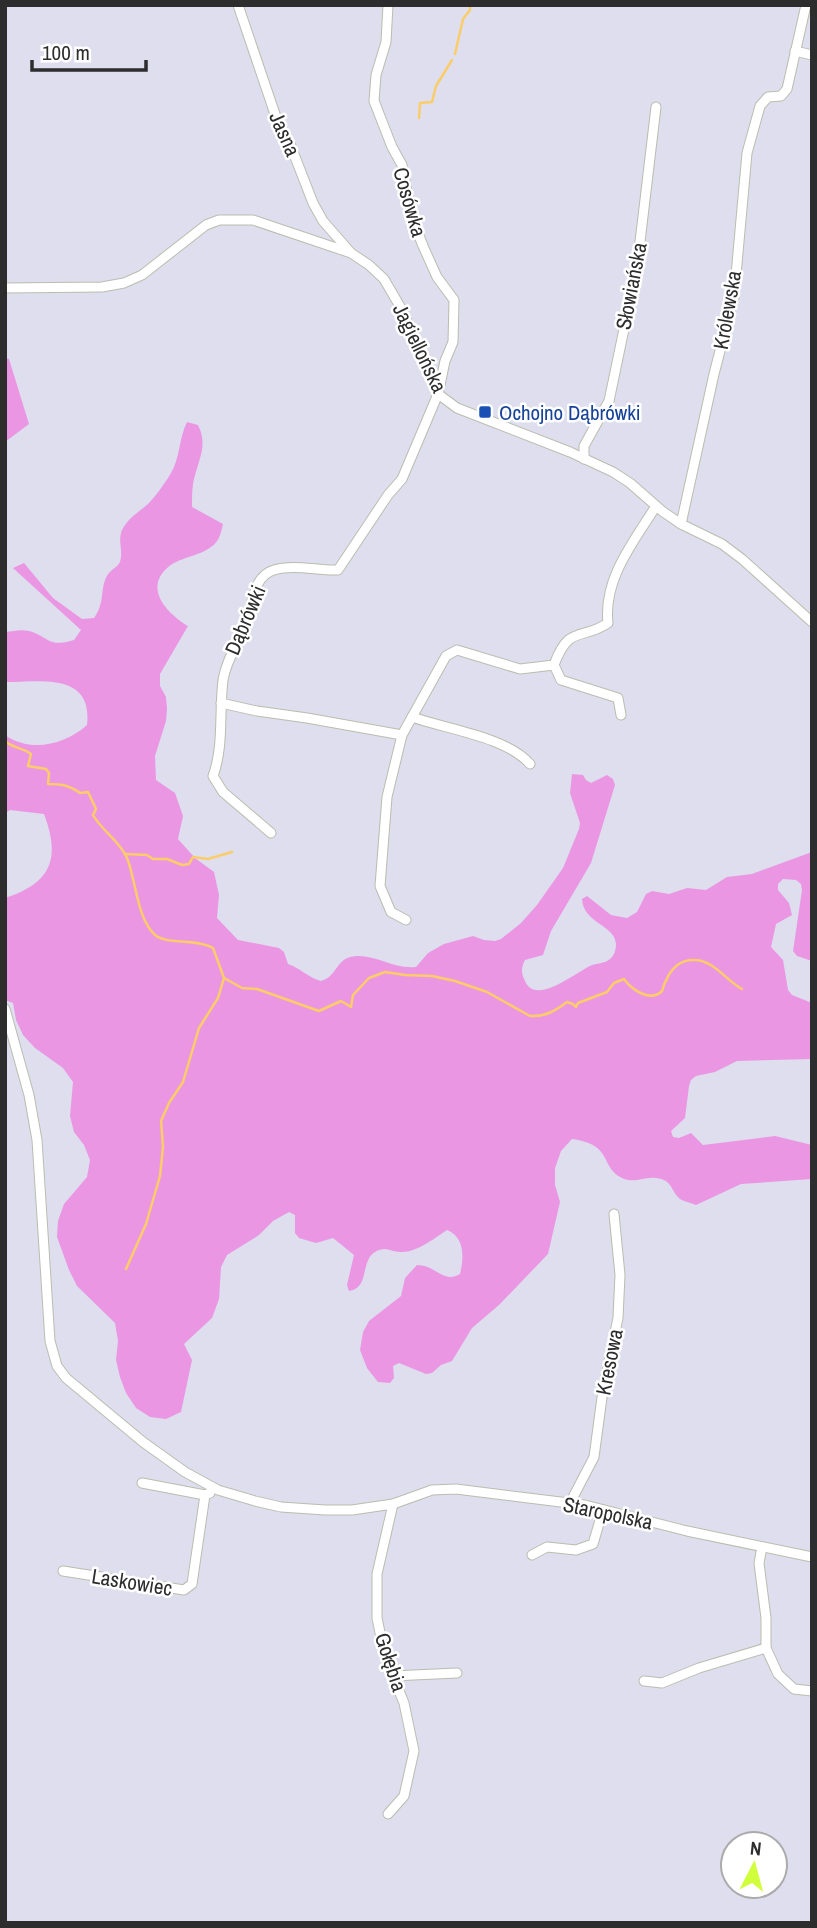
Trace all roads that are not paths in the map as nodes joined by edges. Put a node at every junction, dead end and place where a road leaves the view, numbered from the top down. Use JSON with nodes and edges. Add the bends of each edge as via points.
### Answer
{"nodes":[{"id":1,"x":238,"y":5,"type":"edge"},
{"id":2,"x":388,"y":5,"type":"edge"},
{"id":3,"x":806,"y":5,"type":"edge"},
{"id":4,"x":795,"y":51,"type":"junction"},
{"id":5,"x":812,"y":55,"type":"edge"},
{"id":6,"x":656,"y":107,"type":"dead end"},
{"id":7,"x":351,"y":253,"type":"junction"},
{"id":8,"x":5,"y":288,"type":"edge"},
{"id":9,"x":438,"y":394,"type":"junction"},
{"id":10,"x":584,"y":459,"type":"junction"},
{"id":11,"x":656,"y":506,"type":"junction"},
{"id":12,"x":681,"y":524,"type":"junction"},
{"id":13,"x":812,"y":622,"type":"edge"},
{"id":14,"x":554,"y":665,"type":"junction"},
{"id":15,"x":222,"y":703,"type":"junction"},
{"id":16,"x":621,"y":715,"type":"dead end"},
{"id":17,"x":412,"y":717,"type":"junction"},
{"id":18,"x":402,"y":735,"type":"junction"},
{"id":19,"x":530,"y":764,"type":"dead end"},
{"id":20,"x":271,"y":834,"type":"dead end"},
{"id":21,"x":406,"y":920,"type":"dead end"},
{"id":22,"x":5,"y":1009,"type":"edge"},
{"id":23,"x":614,"y":1214,"type":"dead end"},
{"id":24,"x":142,"y":1483,"type":"dead end"},
{"id":25,"x":218,"y":1490,"type":"junction"},
{"id":26,"x":205,"y":1495,"type":"junction"},
{"id":27,"x":570,"y":1503,"type":"junction"},
{"id":28,"x":393,"y":1504,"type":"junction"},
{"id":29,"x":603,"y":1510,"type":"junction"},
{"id":30,"x":762,"y":1547,"type":"junction"},
{"id":31,"x":532,"y":1555,"type":"dead end"},
{"id":32,"x":812,"y":1557,"type":"edge"},
{"id":33,"x":63,"y":1571,"type":"dead end"},
{"id":34,"x":766,"y":1648,"type":"junction"},
{"id":35,"x":457,"y":1673,"type":"dead end"},
{"id":36,"x":392,"y":1676,"type":"junction"},
{"id":37,"x":643,"y":1681,"type":"dead end"},
{"id":38,"x":812,"y":1691,"type":"edge"},
{"id":39,"x":388,"y":1814,"type":"dead end"}],
"edges":[{"from":1,"to":7,"type":"street","name":"Jasna","via":[[277,120],[313,202]]},
{"from":2,"to":9,"type":"street","name":"Cosówka","via":[[374,101],[402,165],[412,218],[423,246],[454,300],[453,342]]},
{"from":3,"to":4,"type":"street"},
{"from":4,"to":5,"type":"street"},
{"from":4,"to":12,"type":"street","name":"Królewska","via":[[785,94],[768,97],[760,106],[747,153],[734,297]]},
{"from":6,"to":10,"type":"street","name":"Słowiańska","via":[[637,267],[609,401],[584,446]]},
{"from":7,"to":8,"type":"street","name":"Jagiellońska","via":[[253,220],[219,220],[124,283],[102,288]]},
{"from":7,"to":9,"type":"street","name":"Jagiellońska","via":[[384,279]]},
{"from":9,"to":10,"type":"street","name":"Jagiellońska","via":[[457,408]]},
{"from":9,"to":15,"type":"street","name":"Dąbrówki","via":[[402,480],[338,570],[272,570],[258,582],[246,624],[230,654]]},
{"from":10,"to":11,"type":"street","name":"Jagiellońska","via":[[631,483]]},
{"from":11,"to":12,"type":"street","name":"Jagiellońska"},
{"from":11,"to":14,"type":"street","via":[[616,572],[609,593],[608,623],[573,635]]},
{"from":12,"to":13,"type":"street","name":"Jagiellońska","via":[[743,559]]},
{"from":14,"to":16,"type":"street","via":[[561,680],[618,698]]},
{"from":14,"to":17,"type":"street","via":[[520,668],[457,650],[446,656]]},
{"from":15,"to":18,"type":"street"},
{"from":15,"to":20,"type":"street","name":"Dąbrówki","via":[[213,776],[223,792]]},
{"from":17,"to":18,"type":"street"},
{"from":17,"to":19,"type":"street","via":[[499,743]]},
{"from":18,"to":21,"type":"street","via":[[387,797],[380,886],[391,912]]},
{"from":22,"to":25,"type":"street","name":"Staropolska","via":[[37,1140],[50,1341],[57,1366],[143,1442]]},
{"from":23,"to":27,"type":"street","name":"Kresowa","via":[[620,1275],[618,1318],[594,1457]]},
{"from":24,"to":26,"type":"street"},
{"from":25,"to":26,"type":"street"},
{"from":25,"to":28,"type":"street","name":"Staropolska","via":[[281,1507],[352,1510]]},
{"from":26,"to":33,"type":"street","name":"Laskowiec","via":[[192,1584],[184,1590]]},
{"from":27,"to":28,"type":"street","name":"Staropolska","via":[[456,1489],[432,1490]]},
{"from":27,"to":29,"type":"street","name":"Staropolska"},
{"from":28,"to":36,"type":"street","name":"Gołębia","via":[[377,1574],[377,1618]]},
{"from":29,"to":30,"type":"street","name":"Staropolska"},
{"from":29,"to":31,"type":"street","via":[[593,1544],[576,1550],[547,1547]]},
{"from":30,"to":32,"type":"street","name":"Staropolska"},
{"from":30,"to":34,"type":"street"},
{"from":34,"to":37,"type":"street","via":[[662,1683]]},
{"from":34,"to":38,"type":"street","via":[[778,1674],[794,1689]]},
{"from":35,"to":36,"type":"street"},
{"from":36,"to":39,"type":"street","name":"Gołębia","via":[[404,1703],[414,1751],[404,1796]]}]}
